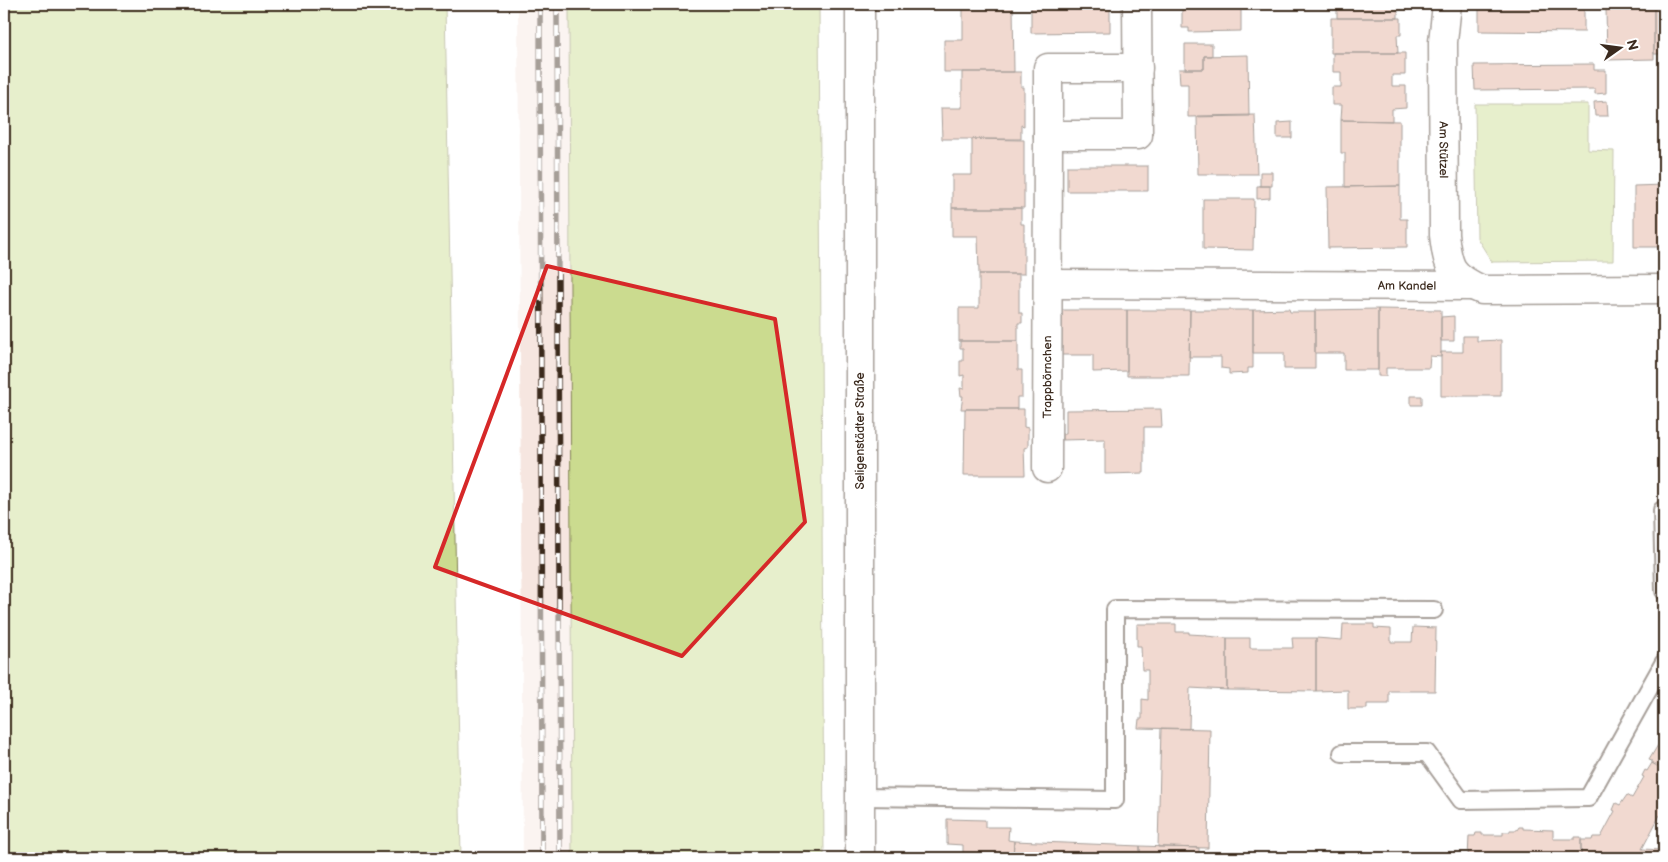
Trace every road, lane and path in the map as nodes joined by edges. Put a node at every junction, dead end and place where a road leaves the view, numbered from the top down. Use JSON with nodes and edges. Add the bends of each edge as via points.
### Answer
{"nodes":[{"id":1,"x":860,"y":4,"type":"edge"},
{"id":2,"x":1137,"y":4,"type":"edge"},
{"id":3,"x":1448,"y":4,"type":"edge"},
{"id":4,"x":1138,"y":68,"type":"junction"},
{"id":5,"x":1048,"y":135,"type":"junction"},
{"id":6,"x":1048,"y":284,"type":"junction"},
{"id":7,"x":1472,"y":286,"type":"junction"},
{"id":8,"x":1664,"y":289,"type":"edge"},
{"id":9,"x":1047,"y":468,"type":"dead end"},
{"id":10,"x":1662,"y":510,"type":"dead end"},
{"id":11,"x":1664,"y":591,"type":"edge"},
{"id":12,"x":1434,"y":610,"type":"dead end"},
{"id":13,"x":1664,"y":662,"type":"edge"},
{"id":14,"x":1342,"y":753,"type":"dead end"},
{"id":15,"x":860,"y":797,"type":"junction"},
{"id":16,"x":860,"y":858,"type":"edge"}],
"edges":[{"from":1,"to":15,"type":"street","name":"Seligenstädter Straße"},
{"from":2,"to":4,"type":"street"},
{"from":3,"to":7,"type":"street","name":"Am Stützel","via":[[1443,42],[1444,235],[1451,266],[1464,282]]},
{"from":4,"to":5,"type":"street","via":[[1138,135]]},
{"from":4,"to":5,"type":"street","name":"Trappbörnchen","via":[[1048,68]]},
{"from":5,"to":6,"type":"street","name":"Trappbörnchen"},
{"from":6,"to":7,"type":"street","name":"Am Kandel"},
{"from":6,"to":9,"type":"street","name":"Trappbörnchen"},
{"from":7,"to":8,"type":"street","name":"Am Kandel","via":[[1482,290]]},
{"from":10,"to":11,"type":"lane"},
{"from":12,"to":15,"type":"lane","via":[[1115,609],[1114,800]]},
{"from":13,"to":14,"type":"lane","via":[[1588,798],[1462,800],[1427,753]]},
{"from":15,"to":16,"type":"street","name":"Seligenstädter Straße"}]}
